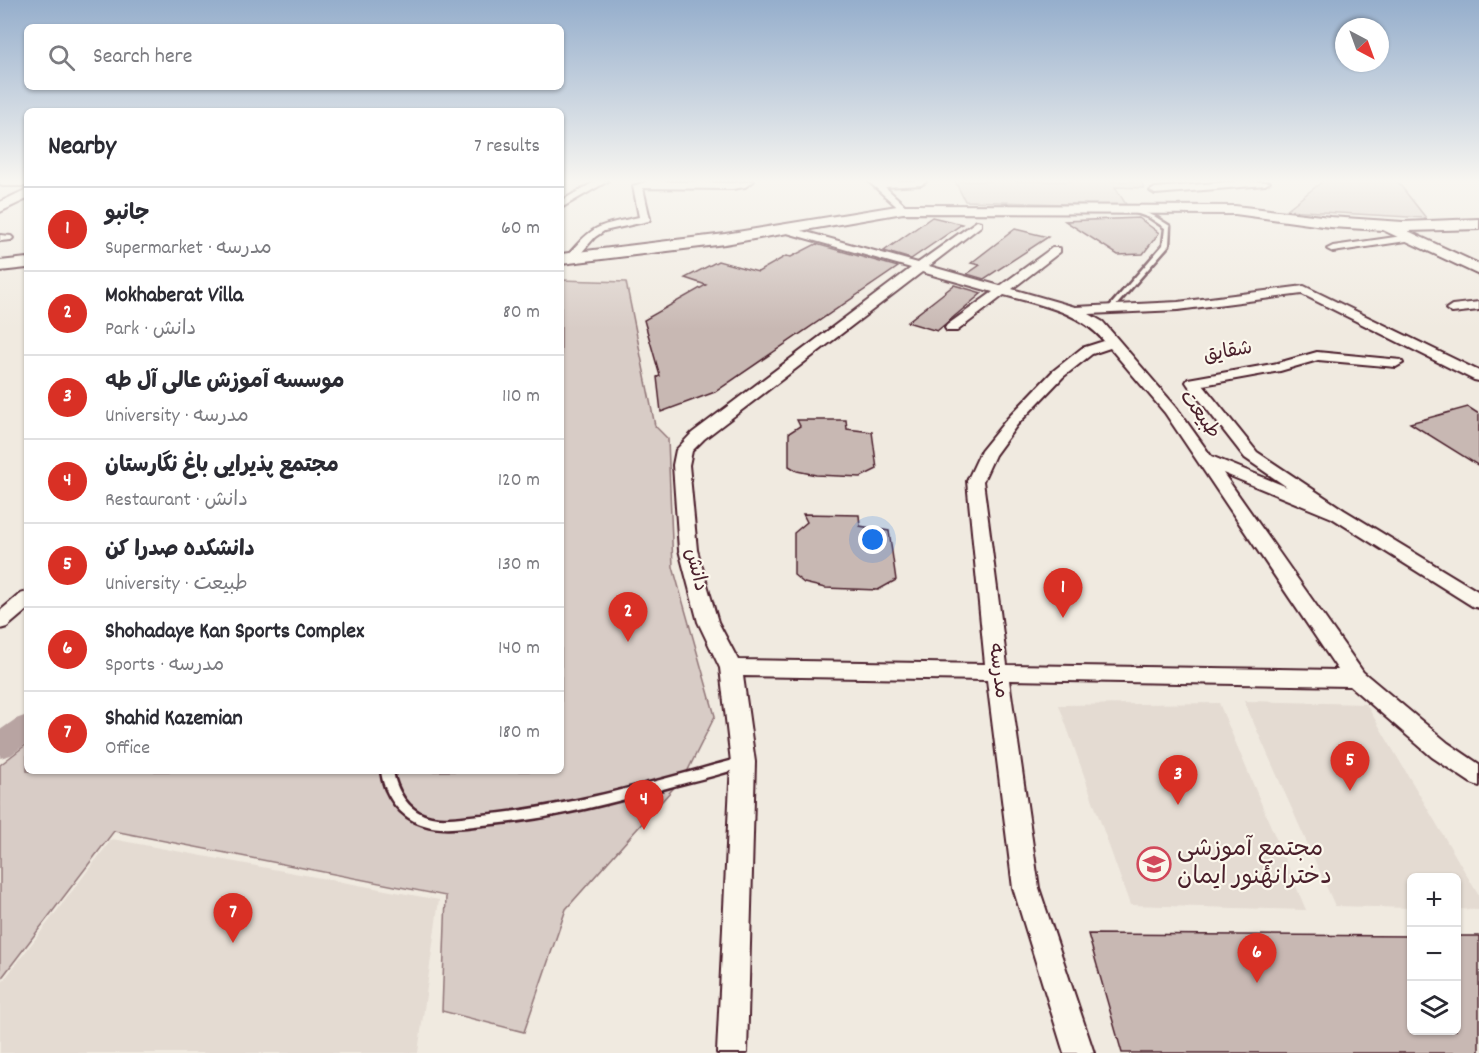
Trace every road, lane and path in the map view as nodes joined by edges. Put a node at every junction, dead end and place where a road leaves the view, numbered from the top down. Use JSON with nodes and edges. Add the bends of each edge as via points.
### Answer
{"nodes":[{"id":1,"x":596,"y":230,"type":"edge"},
{"id":2,"x":777,"y":230,"type":"edge"},
{"id":3,"x":788,"y":230,"type":"edge"},
{"id":4,"x":969,"y":230,"type":"edge"},
{"id":5,"x":1168,"y":230,"type":"edge"},
{"id":6,"x":1400,"y":230,"type":"edge"},
{"id":7,"x":1423,"y":230,"type":"edge"},
{"id":8,"x":1406,"y":232,"type":"junction"},
{"id":9,"x":1333,"y":249,"type":"dead end"},
{"id":10,"x":1056,"y":250,"type":"dead end"},
{"id":11,"x":566,"y":258,"type":"edge"},
{"id":12,"x":1479,"y":261,"type":"edge"},
{"id":13,"x":24,"y":263,"type":"edge"},
{"id":14,"x":0,"y":266,"type":"edge"},
{"id":15,"x":918,"y":268,"type":"junction"},
{"id":16,"x":1479,"y":270,"type":"edge"},
{"id":17,"x":1003,"y":290,"type":"junction"},
{"id":18,"x":1479,"y":306,"type":"edge"},
{"id":19,"x":1112,"y":308,"type":"junction"},
{"id":20,"x":1452,"y":309,"type":"dead end"},
{"id":21,"x":1074,"y":311,"type":"junction"},
{"id":22,"x":1395,"y":320,"type":"dead end"},
{"id":23,"x":1377,"y":325,"type":"junction"},
{"id":24,"x":952,"y":328,"type":"dead end"},
{"id":25,"x":1113,"y":342,"type":"junction"},
{"id":26,"x":1396,"y":363,"type":"dead end"},
{"id":27,"x":1479,"y":377,"type":"edge"},
{"id":28,"x":1206,"y":460,"type":"junction"},
{"id":29,"x":1338,"y":514,"type":"junction"},
{"id":30,"x":1479,"y":601,"type":"edge"},
{"id":31,"x":24,"y":602,"type":"edge"},
{"id":32,"x":0,"y":622,"type":"edge"},
{"id":33,"x":731,"y":668,"type":"junction"},
{"id":34,"x":997,"y":673,"type":"junction"},
{"id":35,"x":1355,"y":678,"type":"junction"},
{"id":36,"x":743,"y":762,"type":"junction"},
{"id":37,"x":387,"y":774,"type":"edge"},
{"id":38,"x":1479,"y":776,"type":"edge"},
{"id":39,"x":732,"y":1053,"type":"edge"},
{"id":40,"x":1079,"y":1053,"type":"edge"}],
"edges":[{"from":1,"to":11,"type":"street"},
{"from":2,"to":11,"type":"street"},
{"from":3,"to":15,"type":"street","name":"طبیعت"},
{"from":4,"to":15,"type":"street","name":"دانش"},
{"from":5,"to":19,"type":"lane","via":[[1166,245]]},
{"from":6,"to":8,"type":"street"},
{"from":7,"to":8,"type":"street"},
{"from":8,"to":9,"type":"street"},
{"from":8,"to":12,"type":"street"},
{"from":8,"to":16,"type":"street"},
{"from":10,"to":17,"type":"street"},
{"from":13,"to":14,"type":"street"},
{"from":15,"to":17,"type":"street","name":"طبیعت"},
{"from":15,"to":33,"type":"street","name":"دانش","via":[[684,450],[681,465],[688,550],[708,622]]},
{"from":17,"to":21,"type":"street","name":"طبیعت"},
{"from":17,"to":24,"type":"street"},
{"from":18,"to":20,"type":"street"},
{"from":19,"to":21,"type":"street"},
{"from":19,"to":23,"type":"street","via":[[1178,306],[1304,290]]},
{"from":21,"to":25,"type":"street","name":"طبیعت","via":[[1098,325]]},
{"from":22,"to":23,"type":"street"},
{"from":23,"to":27,"type":"street"},
{"from":25,"to":28,"type":"street","name":"طبیعت","via":[[1171,410]]},
{"from":25,"to":34,"type":"street","name":"مدرسه","via":[[1087,351],[1058,374],[987,454],[975,481]]},
{"from":26,"to":29,"type":"street","name":"شقایق","via":[[1317,356],[1280,367],[1193,382],[1251,455]]},
{"from":28,"to":29,"type":"street","name":"شقایق"},
{"from":28,"to":35,"type":"street","name":"طبیعت"},
{"from":29,"to":30,"type":"street","name":"شقایق"},
{"from":31,"to":32,"type":"street"},
{"from":33,"to":34,"type":"street"},
{"from":33,"to":36,"type":"street","name":"دانش"},
{"from":34,"to":35,"type":"street"},
{"from":34,"to":40,"type":"street","name":"مدرسه","via":[[1026,888]]},
{"from":35,"to":38,"type":"street","name":"طبیعت","via":[[1440,750]]},
{"from":36,"to":37,"type":"lane","via":[[556,812],[445,823],[419,818],[402,805],[387,782]]},
{"from":36,"to":39,"type":"street","name":"دانش"}]}
